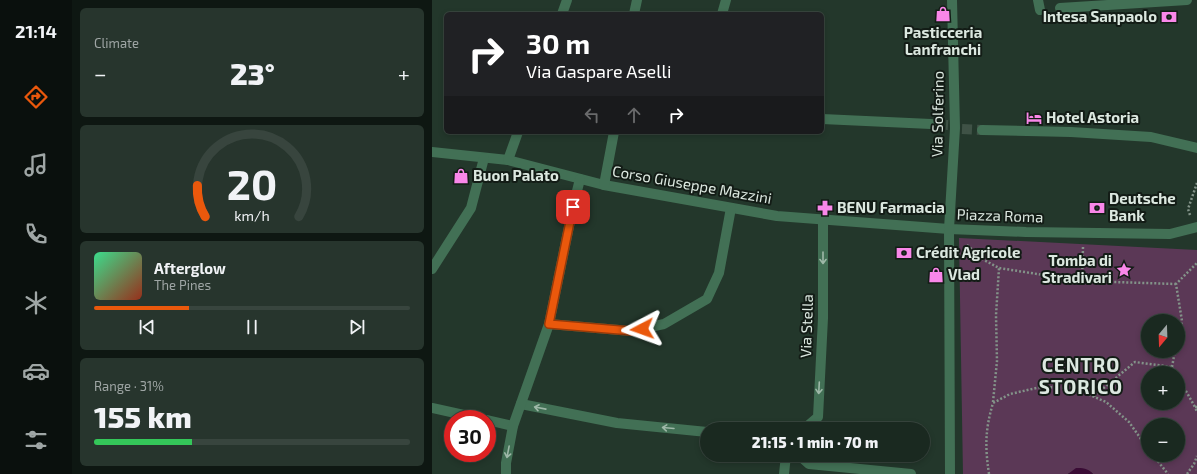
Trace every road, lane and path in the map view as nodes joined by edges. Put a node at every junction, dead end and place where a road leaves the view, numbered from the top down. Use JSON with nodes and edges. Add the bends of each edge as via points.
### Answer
{"nodes":[{"id":1,"x":567,"y":0,"type":"edge"},
{"id":2,"x":637,"y":0,"type":"edge"},
{"id":3,"x":726,"y":0,"type":"edge"},
{"id":4,"x":952,"y":0,"type":"edge"},
{"id":5,"x":1187,"y":0,"type":"edge"},
{"id":6,"x":1060,"y":8,"type":"dead end"},
{"id":7,"x":563,"y":12,"type":"edge"},
{"id":8,"x":634,"y":12,"type":"edge"},
{"id":9,"x":723,"y":12,"type":"edge"},
{"id":10,"x":824,"y":119,"type":"edge"},
{"id":11,"x":930,"y":124,"type":"tunnel mouth"},
{"id":12,"x":982,"y":130,"type":"tunnel mouth"},
{"id":13,"x":517,"y":134,"type":"edge"},
{"id":14,"x":614,"y":134,"type":"edge"},
{"id":15,"x":1197,"y":148,"type":"edge"},
{"id":16,"x":432,"y":152,"type":"edge"},
{"id":17,"x":484,"y":158,"type":"junction"},
{"id":18,"x":508,"y":160,"type":"junction"},
{"id":19,"x":580,"y":179,"type":"junction"},
{"id":20,"x":1197,"y":183,"type":"edge"},
{"id":21,"x":604,"y":185,"type":"junction"},
{"id":22,"x":731,"y":208,"type":"junction"},
{"id":23,"x":1188,"y":209,"type":"dead end"},
{"id":24,"x":823,"y":219,"type":"junction"},
{"id":25,"x":1197,"y":226,"type":"edge"},
{"id":26,"x":954,"y":229,"type":"junction"},
{"id":27,"x":1083,"y":233,"type":"junction"},
{"id":28,"x":1197,"y":263,"type":"edge"},
{"id":29,"x":999,"y":268,"type":"junction"},
{"id":30,"x":432,"y":269,"type":"edge"},
{"id":31,"x":1082,"y":281,"type":"junction"},
{"id":32,"x":1176,"y":284,"type":"junction"},
{"id":33,"x":1181,"y":314,"type":"edge"},
{"id":34,"x":549,"y":324,"type":"junction"},
{"id":35,"x":1174,"y":358,"type":"edge"},
{"id":36,"x":1172,"y":366,"type":"joint"},
{"id":37,"x":1185,"y":389,"type":"edge"},
{"id":38,"x":1094,"y":396,"type":"junction"},
{"id":39,"x":993,"y":403,"type":"junction"},
{"id":40,"x":520,"y":404,"type":"junction"},
{"id":41,"x":1196,"y":407,"type":"edge"},
{"id":42,"x":432,"y":408,"type":"edge"},
{"id":43,"x":444,"y":411,"type":"edge"},
{"id":44,"x":1197,"y":412,"type":"edge"},
{"id":45,"x":496,"y":422,"type":"edge"},
{"id":46,"x":812,"y":422,"type":"edge"},
{"id":47,"x":513,"y":426,"type":"junction"},
{"id":48,"x":700,"y":431,"type":"edge"},
{"id":49,"x":1141,"y":439,"type":"edge"},
{"id":50,"x":1197,"y":456,"type":"edge"},
{"id":51,"x":785,"y":462,"type":"edge"},
{"id":52,"x":807,"y":462,"type":"edge"},
{"id":53,"x":1159,"y":462,"type":"edge"},
{"id":54,"x":506,"y":474,"type":"edge"},
{"id":55,"x":784,"y":474,"type":"edge"},
{"id":56,"x":911,"y":474,"type":"edge"},
{"id":57,"x":950,"y":474,"type":"edge"},
{"id":58,"x":989,"y":474,"type":"edge"},
{"id":59,"x":1168,"y":474,"type":"edge"},
{"id":60,"x":1187,"y":474,"type":"edge"}],
"edges":[{"from":1,"to":7,"type":"street"},
{"from":2,"to":8,"type":"street"},
{"from":3,"to":9,"type":"street"},
{"from":4,"to":26,"type":"street","name":"Via Solferino"},
{"from":5,"to":6,"type":"street"},
{"from":10,"to":11,"type":"street"},
{"from":12,"to":15,"type":"street","via":[[1152,137]]},
{"from":13,"to":18,"type":"street"},
{"from":14,"to":21,"type":"street"},
{"from":16,"to":17,"type":"street","name":"Corso Giuseppe Mazzini"},
{"from":17,"to":18,"type":"street","name":"Corso Giuseppe Mazzini"},
{"from":17,"to":30,"type":"street","via":[[470,208]]},
{"from":18,"to":19,"type":"street","name":"Corso Giuseppe Mazzini"},
{"from":19,"to":21,"type":"street","name":"Corso Giuseppe Mazzini"},
{"from":19,"to":34,"type":"street"},
{"from":20,"to":23,"type":"path"},
{"from":21,"to":22,"type":"street","name":"Corso Giuseppe Mazzini"},
{"from":22,"to":24,"type":"street","name":"Corso Giuseppe Mazzini","via":[[777,216]]},
{"from":22,"to":34,"type":"street","via":[[720,273],[708,299],[664,324],[631,331]]},
{"from":24,"to":26,"type":"street","name":"Corso Giuseppe Mazzini"},
{"from":24,"to":46,"type":"street","name":"Via Stella","one_way":true,"via":[[823,318],[818,417]]},
{"from":25,"to":27,"type":"street","name":"Piazza Roma","via":[[1170,234]]},
{"from":26,"to":27,"type":"street","name":"Piazza Roma"},
{"from":26,"to":29,"type":"path","via":[[984,260]]},
{"from":26,"to":57,"type":"street","name":"Piazza Roma","via":[[949,412]]},
{"from":27,"to":31,"type":"path"},
{"from":28,"to":32,"type":"path"},
{"from":29,"to":31,"type":"path"},
{"from":29,"to":39,"type":"path","via":[[997,361]]},
{"from":31,"to":32,"type":"path"},
{"from":32,"to":33,"type":"path"},
{"from":34,"to":40,"type":"street"},
{"from":35,"to":36,"type":"path"},
{"from":36,"to":38,"type":"path","via":[[1135,362]]},
{"from":37,"to":41,"type":"path"},
{"from":38,"to":39,"type":"path","via":[[1074,388],[1040,387],[1010,394]]},
{"from":38,"to":49,"type":"path","via":[[1106,402],[1129,422]]},
{"from":39,"to":58,"type":"path","via":[[987,423],[986,454]]},
{"from":40,"to":47,"type":"street"},
{"from":48,"to":40,"type":"street","one_way":true,"via":[[617,423]]},
{"from":41,"to":44,"type":"path"},
{"from":42,"to":43,"type":"street"},
{"from":45,"to":47,"type":"street"},
{"from":47,"to":54,"type":"street","one_way":true},
{"from":50,"to":60,"type":"path"},
{"from":51,"to":55,"type":"street"},
{"from":52,"to":56,"type":"street"},
{"from":53,"to":59,"type":"path"}]}
